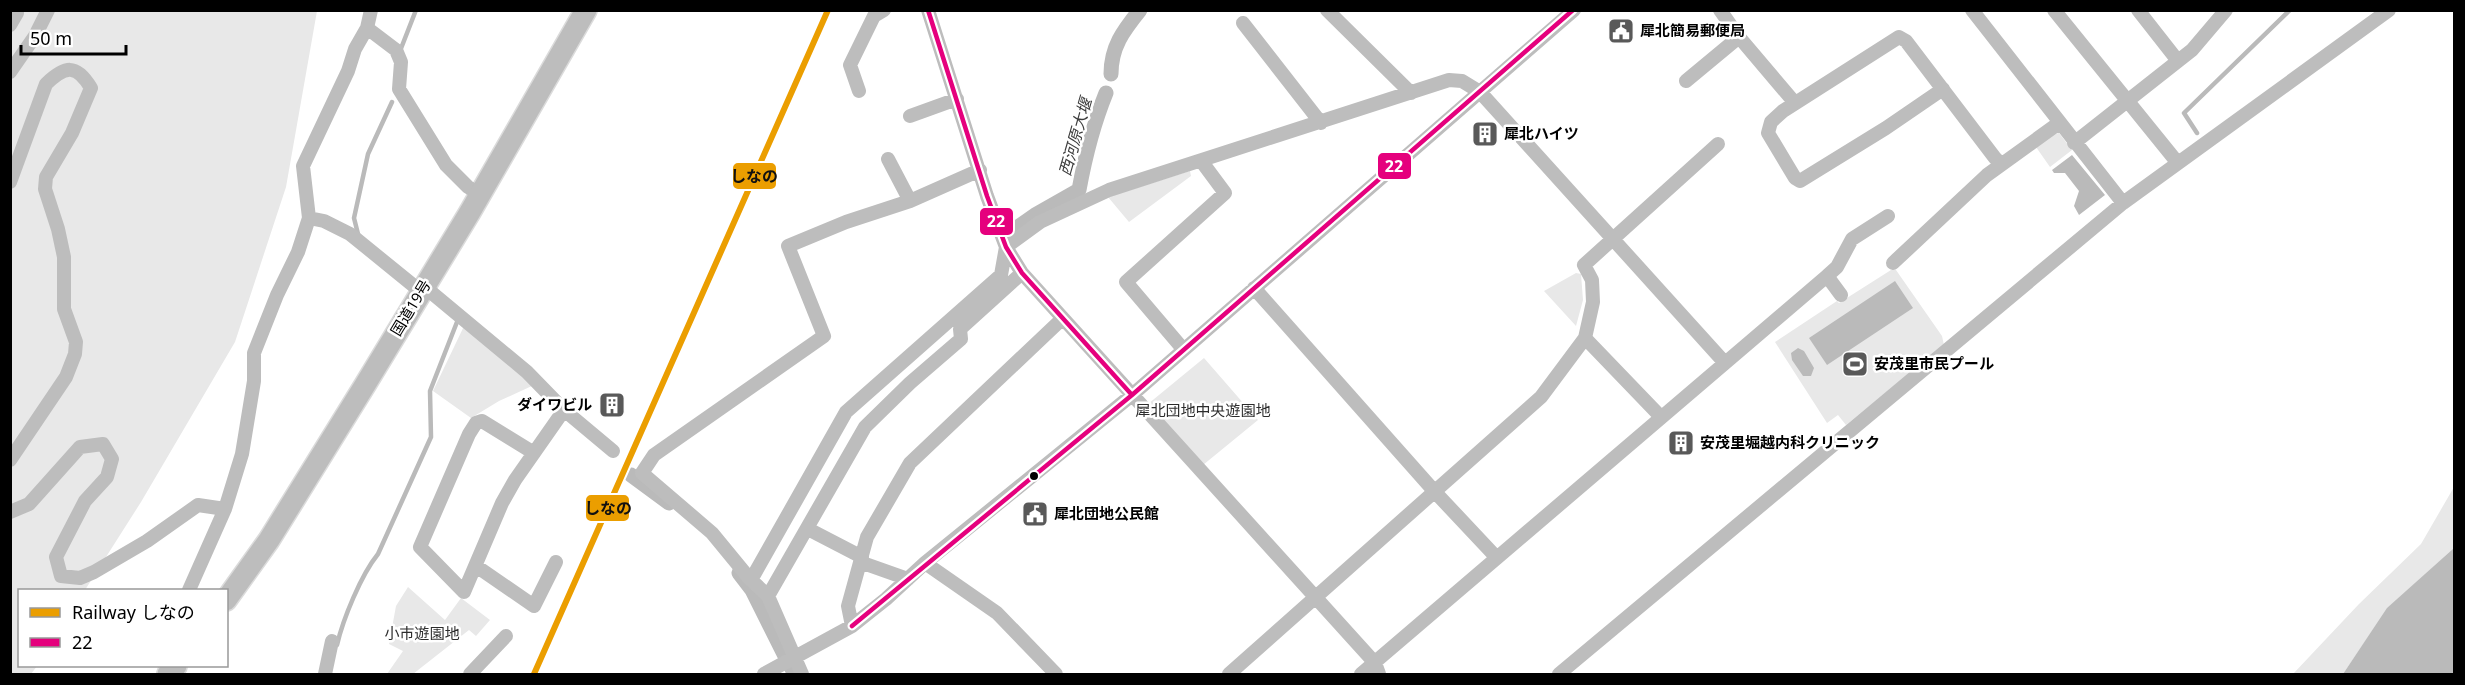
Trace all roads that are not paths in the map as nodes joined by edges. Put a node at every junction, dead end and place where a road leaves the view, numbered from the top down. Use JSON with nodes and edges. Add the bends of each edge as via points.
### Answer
{"nodes":[{"id":1,"x":16,"y":10,"type":"edge"},
{"id":2,"x":48,"y":10,"type":"edge"},
{"id":3,"x":371,"y":10,"type":"edge"},
{"id":4,"x":586,"y":10,"type":"edge"},
{"id":5,"x":884,"y":10,"type":"edge"},
{"id":6,"x":928,"y":10,"type":"edge"},
{"id":7,"x":1327,"y":10,"type":"edge"},
{"id":8,"x":1574,"y":10,"type":"edge"},
{"id":9,"x":1720,"y":10,"type":"edge"},
{"id":10,"x":2055,"y":10,"type":"edge"},
{"id":11,"x":2138,"y":10,"type":"edge"},
{"id":12,"x":2389,"y":10,"type":"edge"},
{"id":13,"x":1972,"y":11,"type":"edge"},
{"id":14,"x":2222,"y":12,"type":"edge"},
{"id":15,"x":1243,"y":23,"type":"dead end"},
{"id":16,"x":10,"y":25,"type":"edge"},
{"id":17,"x":367,"y":28,"type":"junction"},
{"id":18,"x":1738,"y":37,"type":"junction"},
{"id":19,"x":2178,"y":61,"type":"junction"},
{"id":20,"x":10,"y":72,"type":"edge"},
{"id":21,"x":1686,"y":81,"type":"dead end"},
{"id":22,"x":1942,"y":88,"type":"junction"},
{"id":23,"x":859,"y":91,"type":"dead end"},
{"id":24,"x":1480,"y":92,"type":"junction"},
{"id":25,"x":1411,"y":93,"type":"junction"},
{"id":26,"x":957,"y":99,"type":"junction"},
{"id":27,"x":1795,"y":103,"type":"junction"},
{"id":28,"x":2127,"y":103,"type":"junction"},
{"id":29,"x":910,"y":116,"type":"dead end"},
{"id":30,"x":1321,"y":123,"type":"junction"},
{"id":31,"x":2059,"y":123,"type":"junction"},
{"id":32,"x":2074,"y":143,"type":"junction"},
{"id":33,"x":1718,"y":144,"type":"dead end"},
{"id":34,"x":888,"y":159,"type":"dead end"},
{"id":35,"x":1202,"y":162,"type":"junction"},
{"id":36,"x":2177,"y":162,"type":"junction"},
{"id":37,"x":2001,"y":164,"type":"junction"},
{"id":38,"x":980,"y":170,"type":"junction"},
{"id":39,"x":10,"y":182,"type":"edge"},
{"id":40,"x":480,"y":194,"type":"junction"},
{"id":41,"x":910,"y":201,"type":"junction"},
{"id":42,"x":2123,"y":203,"type":"junction"},
{"id":43,"x":1888,"y":216,"type":"dead end"},
{"id":44,"x":309,"y":218,"type":"junction"},
{"id":45,"x":1615,"y":240,"type":"junction"},
{"id":46,"x":1006,"y":247,"type":"junction"},
{"id":47,"x":1893,"y":263,"type":"dead end"},
{"id":48,"x":1022,"y":273,"type":"junction"},
{"id":49,"x":1827,"y":276,"type":"junction"},
{"id":50,"x":1254,"y":288,"type":"junction"},
{"id":51,"x":423,"y":289,"type":"junction"},
{"id":52,"x":1841,"y":295,"type":"dead end"},
{"id":53,"x":1062,"y":319,"type":"junction"},
{"id":54,"x":1586,"y":338,"type":"junction"},
{"id":55,"x":1183,"y":348,"type":"junction"},
{"id":56,"x":1725,"y":363,"type":"junction"},
{"id":57,"x":1132,"y":395,"type":"junction"},
{"id":58,"x":564,"y":410,"type":"junction"},
{"id":59,"x":1661,"y":417,"type":"junction"},
{"id":60,"x":613,"y":451,"type":"dead end"},
{"id":61,"x":534,"y":453,"type":"junction"},
{"id":62,"x":10,"y":460,"type":"edge"},
{"id":63,"x":1435,"y":492,"type":"junction"},
{"id":64,"x":225,"y":509,"type":"junction"},
{"id":65,"x":10,"y":512,"type":"edge"},
{"id":66,"x":808,"y":529,"type":"junction"},
{"id":67,"x":1497,"y":558,"type":"junction"},
{"id":68,"x":861,"y":559,"type":"junction"},
{"id":69,"x":556,"y":562,"type":"dead end"},
{"id":70,"x":925,"y":563,"type":"junction"},
{"id":71,"x":476,"y":566,"type":"junction"},
{"id":72,"x":908,"y":579,"type":"junction"},
{"id":73,"x":751,"y":580,"type":"junction"},
{"id":74,"x":190,"y":589,"type":"edge"},
{"id":75,"x":768,"y":596,"type":"junction"},
{"id":76,"x":228,"y":597,"type":"edge"},
{"id":77,"x":1315,"y":597,"type":"junction"},
{"id":78,"x":852,"y":626,"type":"junction"},
{"id":79,"x":506,"y":636,"type":"dead end"},
{"id":80,"x":332,"y":641,"type":"dead end"},
{"id":81,"x":795,"y":659,"type":"junction"},
{"id":82,"x":1377,"y":669,"type":"edge"},
{"id":83,"x":326,"y":675,"type":"edge"},
{"id":84,"x":470,"y":675,"type":"edge"},
{"id":85,"x":765,"y":675,"type":"edge"},
{"id":86,"x":802,"y":675,"type":"edge"},
{"id":87,"x":1056,"y":675,"type":"edge"},
{"id":88,"x":1229,"y":675,"type":"edge"},
{"id":89,"x":1361,"y":675,"type":"edge"},
{"id":90,"x":1559,"y":675,"type":"edge"}],
"edges":[{"from":1,"to":16,"type":"street"},
{"from":2,"to":20,"type":"street"},
{"from":3,"to":17,"type":"street"},
{"from":4,"to":40,"type":"highway","name":"国道19号"},
{"from":5,"to":23,"type":"street","via":[[874,16],[850,65]]},
{"from":6,"to":26,"type":"street"},
{"from":7,"to":25,"type":"street"},
{"from":8,"to":24,"type":"street"},
{"from":9,"to":18,"type":"street"},
{"from":10,"to":28,"type":"street"},
{"from":11,"to":19,"type":"street"},
{"from":12,"to":36,"type":"street"},
{"from":13,"to":31,"type":"street"},
{"from":14,"to":19,"type":"street","via":[[2192,50]]},
{"from":15,"to":30,"type":"street"},
{"from":17,"to":40,"type":"street","via":[[396,50],[401,62],[399,89],[446,165]]},
{"from":17,"to":44,"type":"street","via":[[303,166]]},
{"from":18,"to":21,"type":"street"},
{"from":18,"to":27,"type":"street"},
{"from":19,"to":28,"type":"street"},
{"from":22,"to":27,"type":"street","via":[[1899,37]]},
{"from":22,"to":27,"type":"street","via":[[1800,181],[1768,133],[1771,122]]},
{"from":22,"to":37,"type":"street"},
{"from":24,"to":25,"type":"street","via":[[1462,81],[1449,80]]},
{"from":24,"to":45,"type":"street"},
{"from":24,"to":50,"type":"street"},
{"from":25,"to":30,"type":"street"},
{"from":26,"to":29,"type":"street"},
{"from":26,"to":38,"type":"street"},
{"from":28,"to":32,"type":"street"},
{"from":28,"to":36,"type":"street"},
{"from":30,"to":35,"type":"street"},
{"from":31,"to":32,"type":"street"},
{"from":31,"to":37,"type":"street"},
{"from":32,"to":42,"type":"street"},
{"from":33,"to":45,"type":"street"},
{"from":34,"to":41,"type":"street"},
{"from":35,"to":46,"type":"street","via":[[1109,190],[1040,222]]},
{"from":35,"to":55,"type":"street","via":[[1225,194],[1126,282]]},
{"from":36,"to":42,"type":"street"},
{"from":37,"to":47,"type":"street"},
{"from":38,"to":41,"type":"street"},
{"from":38,"to":46,"type":"street"},
{"from":39,"to":62,"type":"street","via":[[46,84],[58,73],[72,70],[82,74],[91,88],[72,133],[46,177],[45,189],[64,257],[64,309],[75,354],[66,377]]},
{"from":40,"to":51,"type":"highway","name":"国道19号"},
{"from":41,"to":73,"type":"street","via":[[788,246],[824,336],[654,455],[642,473],[712,533]]},
{"from":42,"to":90,"type":"street"},
{"from":43,"to":49,"type":"street","via":[[1852,239],[1837,267]]},
{"from":44,"to":51,"type":"street","via":[[350,234],[414,286]]},
{"from":44,"to":64,"type":"street","via":[[254,353],[249,425]]},
{"from":45,"to":54,"type":"street","via":[[1584,265],[1592,280],[1593,302]]},
{"from":45,"to":56,"type":"street"},
{"from":46,"to":48,"type":"street"},
{"from":46,"to":73,"type":"street","via":[[1001,275],[846,412]]},
{"from":48,"to":53,"type":"street"},
{"from":48,"to":66,"type":"street","via":[[960,329],[961,339],[866,427]]},
{"from":49,"to":52,"type":"street"},
{"from":49,"to":56,"type":"street"},
{"from":50,"to":55,"type":"street"},
{"from":50,"to":63,"type":"street"},
{"from":51,"to":58,"type":"street","via":[[527,372]]},
{"from":51,"to":76,"type":"highway","name":"国道19号","via":[[269,540]]},
{"from":53,"to":57,"type":"street"},
{"from":53,"to":68,"type":"street","via":[[910,463],[867,537]]},
{"from":54,"to":59,"type":"street"},
{"from":54,"to":63,"type":"street","via":[[1541,397]]},
{"from":55,"to":57,"type":"street"},
{"from":56,"to":59,"type":"street"},
{"from":57,"to":70,"type":"street"},
{"from":57,"to":77,"type":"street"},
{"from":58,"to":60,"type":"street"},
{"from":58,"to":61,"type":"street"},
{"from":59,"to":67,"type":"street"},
{"from":61,"to":71,"type":"street","via":[[502,503]]},
{"from":61,"to":71,"type":"street","via":[[482,421],[469,434],[420,547],[464,592]]},
{"from":63,"to":67,"type":"street"},
{"from":63,"to":77,"type":"street"},
{"from":64,"to":65,"type":"street","via":[[198,505],[147,541],[80,578],[61,576],[56,557],[85,501],[106,477],[112,459],[103,444],[80,447],[28,504]]},
{"from":64,"to":74,"type":"street"},
{"from":66,"to":68,"type":"street"},
{"from":66,"to":75,"type":"street"},
{"from":67,"to":82,"type":"street"},
{"from":68,"to":72,"type":"street"},
{"from":68,"to":78,"type":"street","via":[[848,606]]},
{"from":69,"to":71,"type":"street","via":[[534,606]]},
{"from":70,"to":72,"type":"street"},
{"from":70,"to":87,"type":"street","via":[[997,613]]},
{"from":72,"to":78,"type":"street"},
{"from":73,"to":75,"type":"street"},
{"from":75,"to":81,"type":"street"},
{"from":77,"to":82,"type":"street"},
{"from":77,"to":88,"type":"street"},
{"from":78,"to":81,"type":"street"},
{"from":79,"to":84,"type":"street"},
{"from":80,"to":83,"type":"street"},
{"from":81,"to":85,"type":"street"},
{"from":81,"to":86,"type":"street"},
{"from":82,"to":89,"type":"street"}]}
